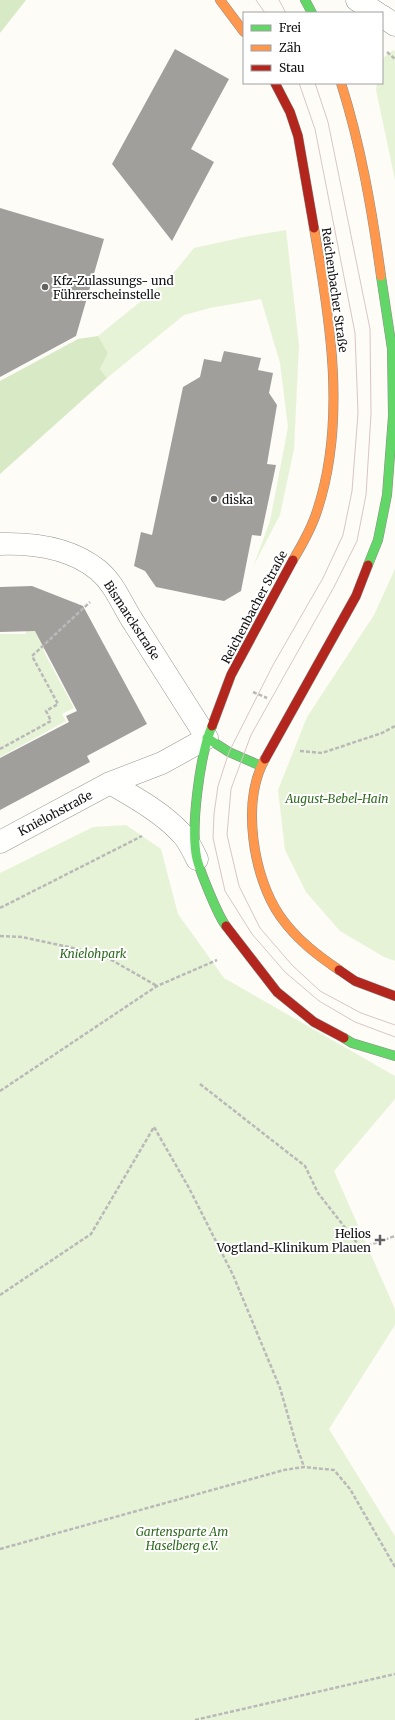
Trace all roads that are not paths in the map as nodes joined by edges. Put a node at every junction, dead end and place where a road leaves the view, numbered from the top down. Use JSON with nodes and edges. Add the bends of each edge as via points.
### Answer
{"nodes":[{"id":1,"x":220,"y":0,"type":"edge"},
{"id":2,"x":305,"y":0,"type":"edge"},
{"id":3,"x":357,"y":0,"type":"edge"},
{"id":4,"x":311,"y":12,"type":"edge"},
{"id":5,"x":375,"y":12,"type":"edge"},
{"id":6,"x":383,"y":17,"type":"edge"},
{"id":7,"x":395,"y":24,"type":"edge"},
{"id":8,"x":243,"y":31,"type":"edge"},
{"id":9,"x":275,"y":84,"type":"edge"},
{"id":10,"x":341,"y":84,"type":"edge"},
{"id":11,"x":0,"y":544,"type":"edge"},
{"id":12,"x":207,"y":738,"type":"junction"},
{"id":13,"x":261,"y":766,"type":"junction"},
{"id":14,"x":110,"y":783,"type":"junction"},
{"id":15,"x":0,"y":842,"type":"edge"},
{"id":16,"x":197,"y":859,"type":"junction"},
{"id":17,"x":395,"y":996,"type":"edge"},
{"id":18,"x":395,"y":1056,"type":"edge"}],
"edges":[{"from":1,"to":8,"type":"street"},
{"from":2,"to":4,"type":"street"},
{"from":3,"to":5,"type":"street"},
{"from":6,"to":7,"type":"street"},
{"from":9,"to":12,"type":"street","name":"Reichenbacher Straße","via":[[290,112],[298,136],[322,274],[332,351],[333,406],[328,463],[317,511],[231,675]]},
{"from":10,"to":13,"type":"street","via":[[352,117],[371,203],[392,349],[394,416],[387,495],[378,540],[356,596]]},
{"from":11,"to":12,"type":"street","name":"Bismarckstraße","via":[[18,543],[68,554],[89,564],[110,583]]},
{"from":12,"to":13,"type":"street","via":[[229,752]]},
{"from":12,"to":14,"type":"street","name":"Knielohstraße","via":[[162,762]]},
{"from":12,"to":16,"type":"street","name":"Reichenbacher Straße","via":[[196,808]]},
{"from":13,"to":17,"type":"street","via":[[254,788],[251,816],[254,844],[263,881],[280,916],[312,952],[355,981]]},
{"from":14,"to":15,"type":"street","name":"Knielohstraße"},
{"from":14,"to":16,"type":"street","via":[[163,816],[183,836]]},
{"from":16,"to":18,"type":"street","name":"Reichenbacher Straße","via":[[222,921],[242,950],[278,992],[314,1022],[352,1043]]}]}
